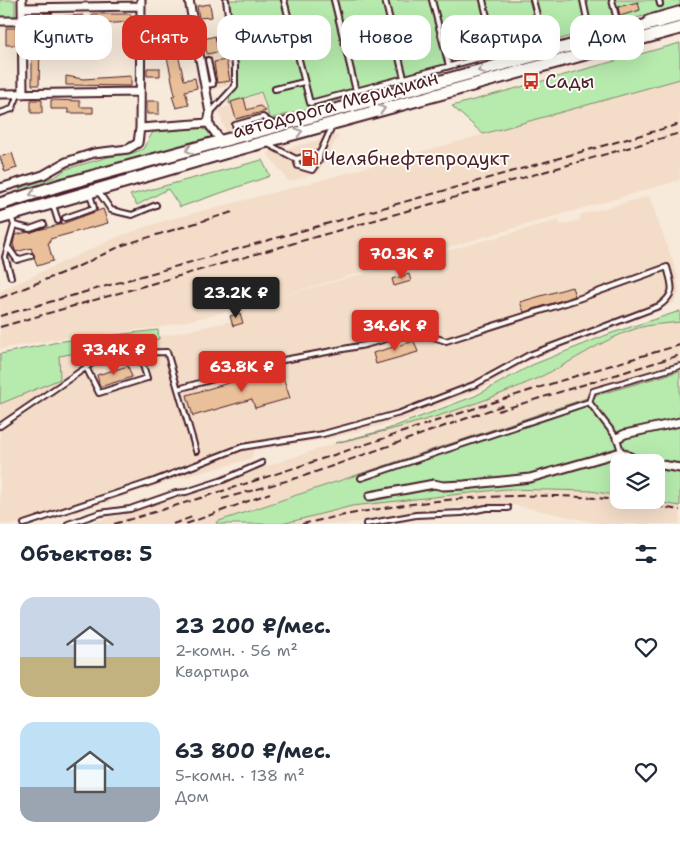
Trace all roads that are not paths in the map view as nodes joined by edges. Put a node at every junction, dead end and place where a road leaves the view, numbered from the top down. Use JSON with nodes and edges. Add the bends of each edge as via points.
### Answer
{"nodes":[{"id":1,"x":22,"y":0,"type":"edge"},
{"id":2,"x":189,"y":0,"type":"edge"},
{"id":3,"x":226,"y":0,"type":"edge"},
{"id":4,"x":284,"y":0,"type":"edge"},
{"id":5,"x":334,"y":0,"type":"edge"},
{"id":6,"x":385,"y":0,"type":"edge"},
{"id":7,"x":432,"y":0,"type":"edge"},
{"id":8,"x":483,"y":0,"type":"edge"},
{"id":9,"x":533,"y":0,"type":"edge"},
{"id":10,"x":583,"y":0,"type":"edge"},
{"id":11,"x":612,"y":0,"type":"edge"},
{"id":12,"x":141,"y":3,"type":"edge"},
{"id":13,"x":22,"y":8,"type":"junction"},
{"id":14,"x":680,"y":9,"type":"edge"},
{"id":15,"x":23,"y":15,"type":"edge"},
{"id":16,"x":288,"y":15,"type":"edge"},
{"id":17,"x":487,"y":15,"type":"edge"},
{"id":18,"x":537,"y":15,"type":"edge"},
{"id":19,"x":586,"y":15,"type":"edge"},
{"id":20,"x":616,"y":15,"type":"edge"},
{"id":21,"x":680,"y":16,"type":"edge"},
{"id":22,"x":0,"y":21,"type":"edge"},
{"id":23,"x":15,"y":21,"type":"edge"},
{"id":24,"x":644,"y":24,"type":"edge"},
{"id":25,"x":644,"y":26,"type":"edge"},
{"id":26,"x":680,"y":28,"type":"edge"},
{"id":27,"x":570,"y":46,"type":"edge"},
{"id":28,"x":22,"y":60,"type":"edge"},
{"id":29,"x":208,"y":60,"type":"dead end"},
{"id":30,"x":299,"y":60,"type":"edge"},
{"id":31,"x":472,"y":60,"type":"edge"},
{"id":32,"x":449,"y":66,"type":"junction"},
{"id":33,"x":404,"y":78,"type":"junction"},
{"id":34,"x":304,"y":82,"type":"junction"},
{"id":35,"x":205,"y":85,"type":"junction"},
{"id":36,"x":275,"y":89,"type":"dead end"},
{"id":37,"x":356,"y":91,"type":"junction"},
{"id":38,"x":140,"y":92,"type":"junction"},
{"id":39,"x":0,"y":94,"type":"edge"},
{"id":40,"x":21,"y":94,"type":"junction"},
{"id":41,"x":210,"y":113,"type":"junction"},
{"id":42,"x":0,"y":114,"type":"edge"},
{"id":43,"x":335,"y":122,"type":"junction"},
{"id":44,"x":208,"y":123,"type":"junction"},
{"id":45,"x":235,"y":125,"type":"dead end"},
{"id":46,"x":276,"y":126,"type":"junction"},
{"id":47,"x":140,"y":128,"type":"junction"},
{"id":48,"x":263,"y":142,"type":"junction"},
{"id":49,"x":222,"y":147,"type":"junction"},
{"id":50,"x":320,"y":153,"type":"junction"},
{"id":51,"x":296,"y":159,"type":"junction"},
{"id":52,"x":0,"y":188,"type":"edge"},
{"id":53,"x":93,"y":191,"type":"junction"},
{"id":54,"x":53,"y":203,"type":"junction"},
{"id":55,"x":0,"y":204,"type":"edge"},
{"id":56,"x":156,"y":205,"type":"dead end"},
{"id":57,"x":65,"y":218,"type":"dead end"},
{"id":58,"x":8,"y":220,"type":"edge"},
{"id":59,"x":58,"y":221,"type":"dead end"},
{"id":60,"x":44,"y":224,"type":"dead end"},
{"id":61,"x":8,"y":247,"type":"junction"},
{"id":62,"x":31,"y":256,"type":"dead end"},
{"id":63,"x":11,"y":277,"type":"dead end"},
{"id":64,"x":139,"y":353,"type":"junction"},
{"id":65,"x":680,"y":366,"type":"edge"},
{"id":66,"x":86,"y":367,"type":"junction"},
{"id":67,"x":178,"y":389,"type":"junction"},
{"id":68,"x":589,"y":402,"type":"junction"},
{"id":69,"x":680,"y":422,"type":"edge"},
{"id":70,"x":0,"y":426,"type":"edge"},
{"id":71,"x":617,"y":438,"type":"junction"},
{"id":72,"x":196,"y":451,"type":"dead end"},
{"id":73,"x":621,"y":452,"type":"junction"},
{"id":74,"x":625,"y":454,"type":"edge"},
{"id":75,"x":262,"y":462,"type":"dead end"},
{"id":76,"x":665,"y":466,"type":"edge"},
{"id":77,"x":680,"y":468,"type":"edge"},
{"id":78,"x":361,"y":478,"type":"dead end"},
{"id":79,"x":370,"y":496,"type":"dead end"},
{"id":80,"x":508,"y":508,"type":"dead end"},
{"id":81,"x":24,"y":524,"type":"edge"},
{"id":82,"x":68,"y":524,"type":"edge"},
{"id":83,"x":366,"y":524,"type":"edge"}],
"edges":[{"from":1,"to":13,"type":"street"},
{"from":2,"to":35,"type":"street"},
{"from":3,"to":41,"type":"lane","via":[[235,86]]},
{"from":4,"to":16,"type":"lane"},
{"from":5,"to":37,"type":"lane"},
{"from":6,"to":33,"type":"lane"},
{"from":7,"to":32,"type":"lane"},
{"from":8,"to":17,"type":"lane"},
{"from":9,"to":18,"type":"lane"},
{"from":10,"to":19,"type":"lane"},
{"from":11,"to":20,"type":"lane"},
{"from":12,"to":13,"type":"street"},
{"from":12,"to":38,"type":"street"},
{"from":13,"to":15,"type":"street"},
{"from":14,"to":24,"type":"lane","via":[[648,18]]},
{"from":21,"to":25,"type":"main road","name":"автодорога Меридиан"},
{"from":22,"to":23,"type":"street"},
{"from":43,"to":26,"type":"main road","name":"автодорога Меридиан","one_way":true},
{"from":27,"to":46,"type":"main road","name":"автодорога Меридиан","one_way":true},
{"from":28,"to":40,"type":"street"},
{"from":29,"to":35,"type":"lane","via":[[213,84]]},
{"from":30,"to":34,"type":"lane"},
{"from":31,"to":32,"type":"lane"},
{"from":32,"to":33,"type":"lane"},
{"from":33,"to":37,"type":"lane"},
{"from":34,"to":36,"type":"lane"},
{"from":34,"to":37,"type":"lane","via":[[310,103]]},
{"from":35,"to":41,"type":"street"},
{"from":38,"to":40,"type":"street"},
{"from":38,"to":47,"type":"street"},
{"from":39,"to":40,"type":"street"},
{"from":40,"to":42,"type":"lane","via":[[12,109]]},
{"from":41,"to":44,"type":"street"},
{"from":48,"to":43,"type":"main road","name":"автодорога Меридиан","one_way":true},
{"from":43,"to":50,"type":"lane"},
{"from":44,"to":47,"type":"street"},
{"from":44,"to":49,"type":"street"},
{"from":45,"to":46,"type":"lane","via":[[263,118]]},
{"from":46,"to":49,"type":"main road","name":"автодорога Меридиан"},
{"from":47,"to":52,"type":"street","via":[[138,143],[128,149],[94,153],[66,162],[43,175]]},
{"from":48,"to":49,"type":"main road","name":"автодорога Меридиан"},
{"from":48,"to":51,"type":"lane"},
{"from":49,"to":53,"type":"main road","name":"автодорога Меридиан"},
{"from":49,"to":55,"type":"main road","name":"автодорога Меридиан","one_way":true},
{"from":50,"to":51,"type":"lane"},
{"from":50,"to":51,"type":"lane","via":[[312,170],[298,166]]},
{"from":53,"to":54,"type":"main road","name":"автодорога Меридиан"},
{"from":53,"to":56,"type":"lane","via":[[111,210],[132,215]]},
{"from":53,"to":57,"type":"lane","via":[[94,208]]},
{"from":54,"to":58,"type":"main road","name":"автодорога Меридиан"},
{"from":54,"to":59,"type":"lane"},
{"from":58,"to":60,"type":"lane","via":[[30,229]]},
{"from":58,"to":61,"type":"lane"},
{"from":61,"to":62,"type":"lane","via":[[17,260]]},
{"from":61,"to":63,"type":"lane","via":[[6,257]]},
{"from":64,"to":66,"type":"lane","via":[[96,360]]},
{"from":64,"to":66,"type":"lane","via":[[147,378],[100,393]]},
{"from":64,"to":67,"type":"lane","via":[[167,352]]},
{"from":65,"to":68,"type":"lane","via":[[593,391]]},
{"from":66,"to":70,"type":"lane"},
{"from":67,"to":72,"type":"lane"},
{"from":67,"to":81,"type":"lane","via":[[278,361],[364,345],[414,330],[446,341],[667,267],[673,290],[668,300],[659,306],[529,355],[476,384],[400,413],[323,434],[242,447]]},
{"from":68,"to":71,"type":"lane"},
{"from":68,"to":78,"type":"lane"},
{"from":69,"to":71,"type":"street"},
{"from":71,"to":73,"type":"lane"},
{"from":73,"to":74,"type":"street"},
{"from":73,"to":79,"type":"street","via":[[530,478],[464,485],[434,484]]},
{"from":75,"to":82,"type":"lane","via":[[186,492]]},
{"from":76,"to":77,"type":"street"},
{"from":80,"to":83,"type":"lane","via":[[416,515]]}]}
